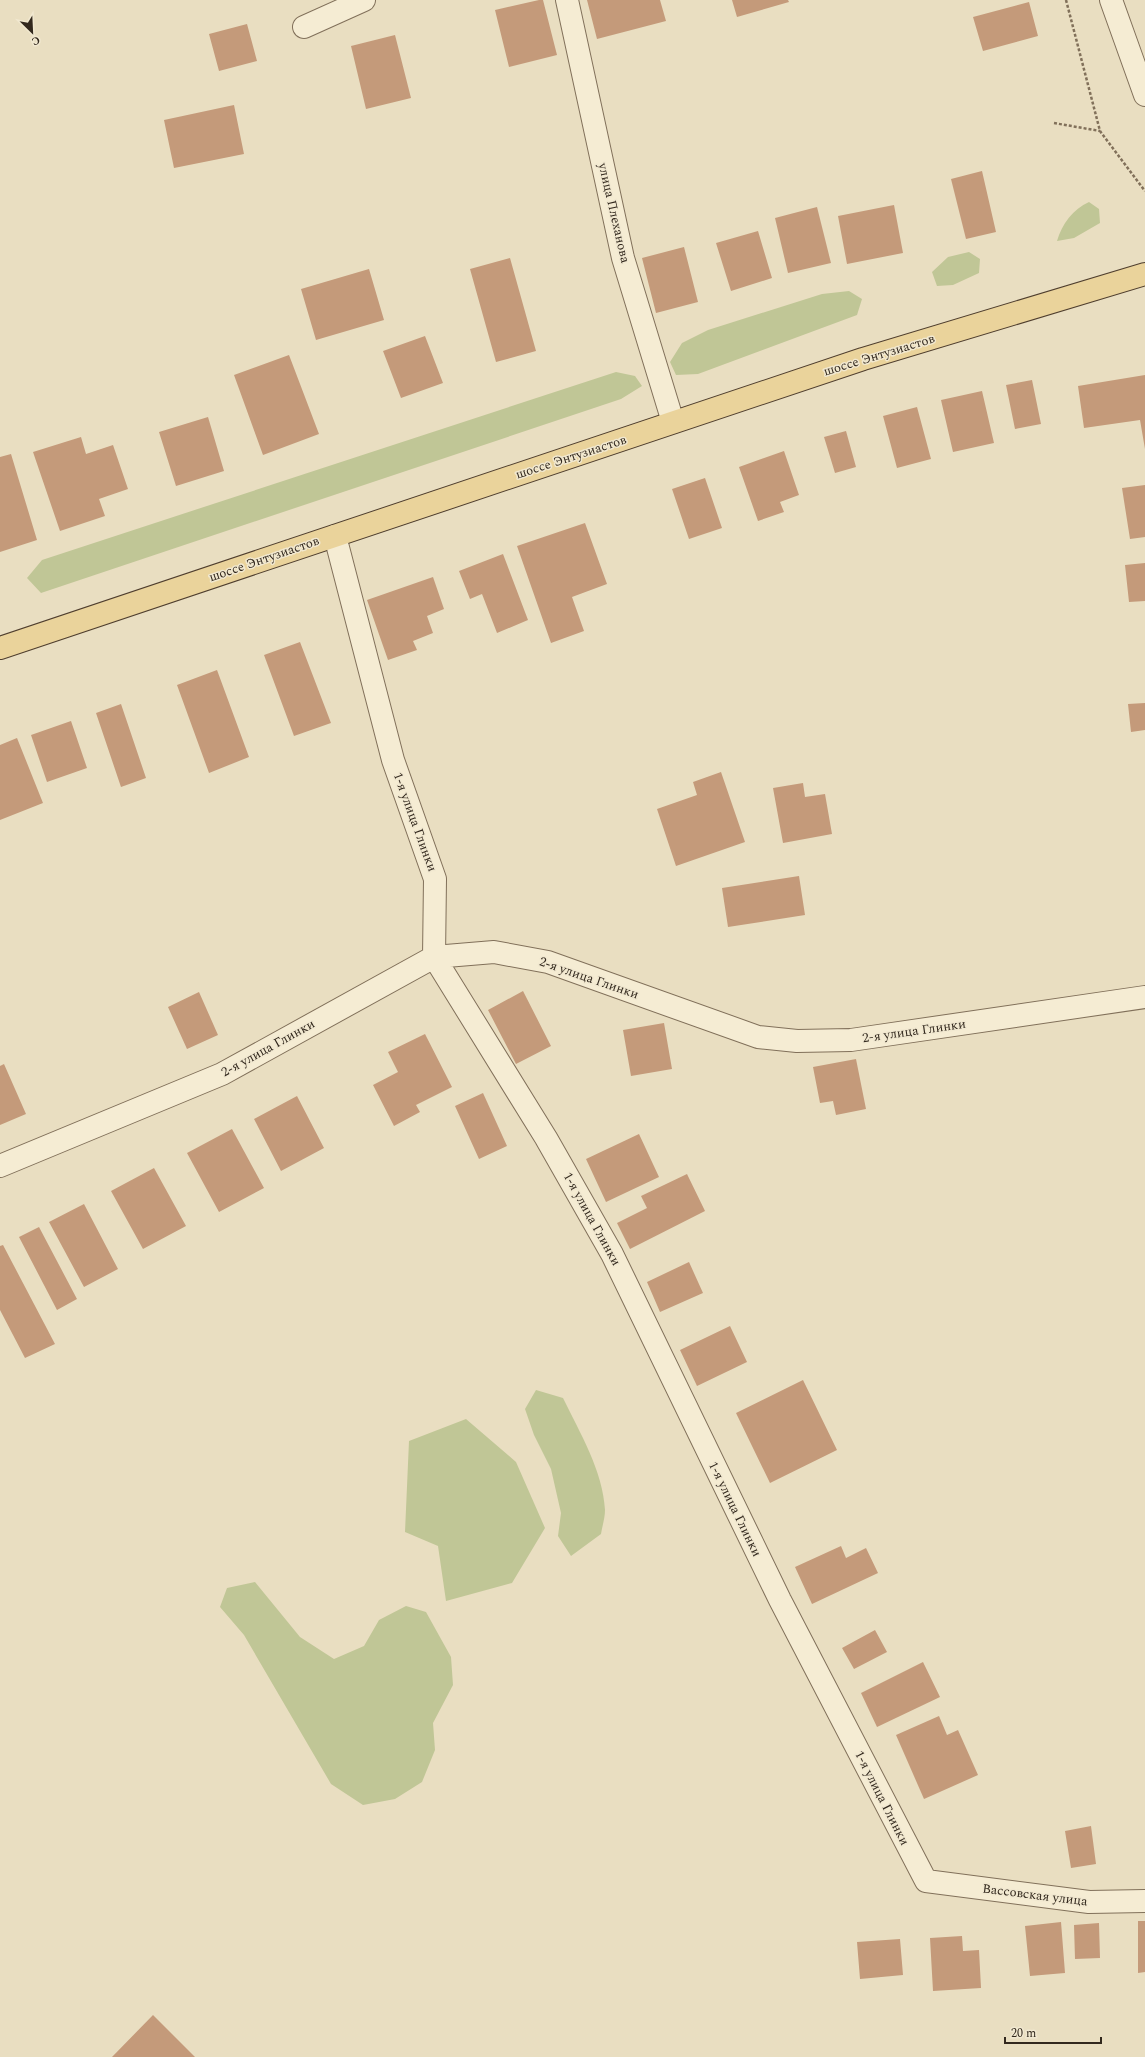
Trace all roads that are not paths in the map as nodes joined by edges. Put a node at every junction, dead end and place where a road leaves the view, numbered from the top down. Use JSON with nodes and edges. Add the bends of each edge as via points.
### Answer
{"nodes":[{"id":1,"x":364,"y":0,"type":"edge"},
{"id":2,"x":567,"y":0,"type":"edge"},
{"id":3,"x":1111,"y":0,"type":"edge"},
{"id":4,"x":304,"y":27,"type":"dead end"},
{"id":5,"x":1145,"y":95,"type":"edge"},
{"id":6,"x":1145,"y":274,"type":"edge"},
{"id":7,"x":673,"y":422,"type":"junction"},
{"id":8,"x":334,"y":536,"type":"junction"},
{"id":9,"x":0,"y":648,"type":"edge"},
{"id":10,"x":434,"y":957,"type":"junction"},
{"id":11,"x":1145,"y":997,"type":"edge"},
{"id":12,"x":0,"y":1166,"type":"edge"},
{"id":13,"x":926,"y":1881,"type":"joint"},
{"id":14,"x":1145,"y":1901,"type":"edge"}],
"edges":[{"from":1,"to":4,"type":"street"},
{"from":2,"to":7,"type":"street","name":"улица Плеханова","via":[[623,258]]},
{"from":3,"to":5,"type":"street"},
{"from":6,"to":7,"type":"main road","name":"шоссе Энтузиастов","via":[[863,359]]},
{"from":7,"to":8,"type":"main road","name":"шоссе Энтузиастов"},
{"from":8,"to":9,"type":"main road","name":"шоссе Энтузиастов"},
{"from":8,"to":10,"type":"street","name":"1-я улица Глинки","via":[[392,760],[435,879]]},
{"from":10,"to":11,"type":"street","name":"2-я улица Глинки","via":[[494,952],[548,962],[758,1037],[797,1041],[851,1040]]},
{"from":10,"to":12,"type":"street","name":"2-я улица Глинки","via":[[222,1074]]},
{"from":10,"to":13,"type":"street","name":"1-я улица Глинки","via":[[546,1138],[612,1254],[780,1600]]},
{"from":13,"to":14,"type":"street","name":"Вассовская улица","via":[[1089,1902]]}]}
